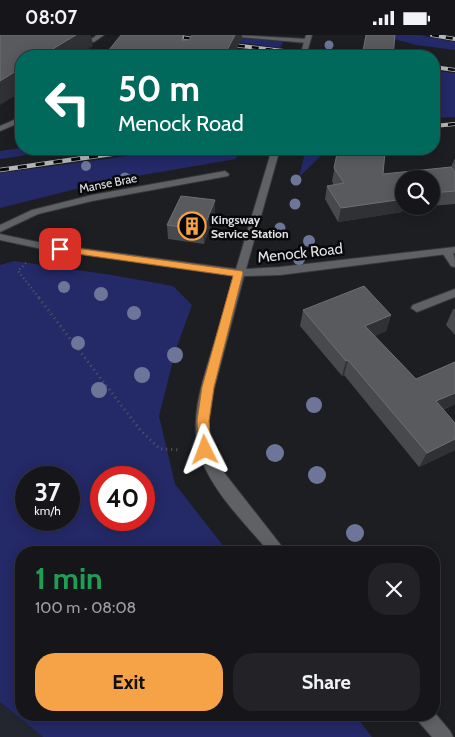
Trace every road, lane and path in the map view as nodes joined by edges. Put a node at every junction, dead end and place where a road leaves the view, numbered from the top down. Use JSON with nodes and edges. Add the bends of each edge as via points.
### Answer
{"nodes":[{"id":1,"x":101,"y":35,"type":"edge"},
{"id":2,"x":240,"y":35,"type":"edge"},
{"id":3,"x":308,"y":38,"type":"edge"},
{"id":4,"x":92,"y":41,"type":"dead end"},
{"id":5,"x":15,"y":122,"type":"edge"},
{"id":6,"x":0,"y":129,"type":"edge"},
{"id":7,"x":274,"y":155,"type":"edge"},
{"id":8,"x":225,"y":174,"type":"dead end"},
{"id":9,"x":0,"y":229,"type":"edge"},
{"id":10,"x":0,"y":237,"type":"edge"},
{"id":11,"x":451,"y":251,"type":"edge"},
{"id":12,"x":455,"y":264,"type":"edge"},
{"id":13,"x":18,"y":271,"type":"dead end"},
{"id":14,"x":238,"y":273,"type":"junction"},
{"id":15,"x":455,"y":293,"type":"edge"},
{"id":16,"x":417,"y":308,"type":"dead end"},
{"id":17,"x":205,"y":450,"type":"junction"},
{"id":18,"x":274,"y":546,"type":"edge"},
{"id":19,"x":429,"y":721,"type":"edge"},
{"id":20,"x":444,"y":737,"type":"edge"}],
"edges":[{"from":1,"to":4,"type":"street"},
{"from":2,"to":3,"type":"street"},
{"from":5,"to":6,"type":"street"},
{"from":7,"to":14,"type":"street"},
{"from":8,"to":9,"type":"street","name":"Manse Brae","via":[[35,212]]},
{"from":10,"to":14,"type":"street","name":"Menock Road","via":[[42,246]]},
{"from":11,"to":12,"type":"street"},
{"from":11,"to":14,"type":"street","name":"Menock Road"},
{"from":13,"to":17,"type":"path","via":[[141,431],[160,449]]},
{"from":14,"to":17,"type":"street","via":[[208,387],[203,421]]},
{"from":15,"to":16,"type":"street"},
{"from":17,"to":18,"type":"street","via":[[222,483]]},
{"from":19,"to":20,"type":"street"}]}
